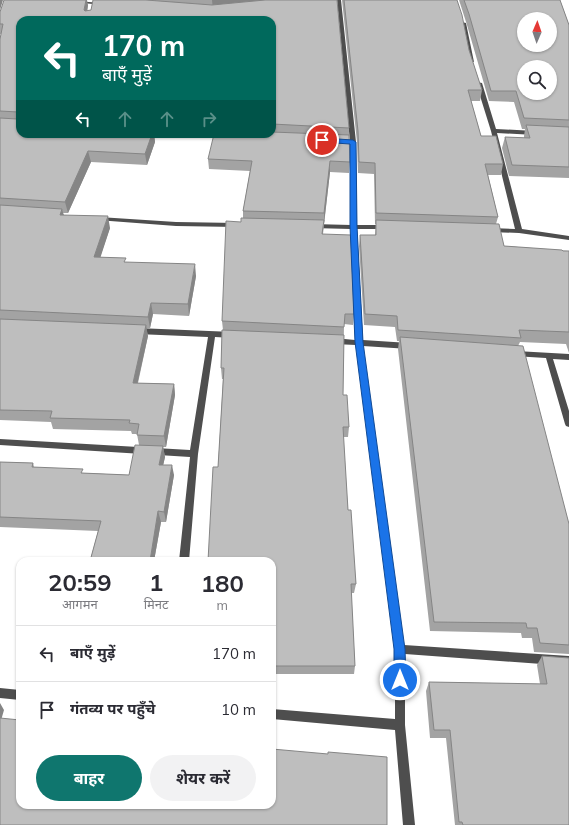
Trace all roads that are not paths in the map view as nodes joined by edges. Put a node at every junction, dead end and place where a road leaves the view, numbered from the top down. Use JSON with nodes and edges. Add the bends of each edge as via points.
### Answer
{"nodes":[{"id":1,"x":62,"y":0,"type":"edge"},
{"id":2,"x":338,"y":0,"type":"edge"},
{"id":3,"x":330,"y":1,"type":"edge"},
{"id":4,"x":107,"y":4,"type":"edge"},
{"id":5,"x":462,"y":18,"type":"edge"},
{"id":6,"x":474,"y":67,"type":"edge"},
{"id":7,"x":476,"y":74,"type":"edge"},
{"id":8,"x":494,"y":131,"type":"junction"},
{"id":9,"x":539,"y":133,"type":"edge"},
{"id":10,"x":92,"y":218,"type":"edge"},
{"id":11,"x":245,"y":225,"type":"edge"},
{"id":12,"x":307,"y":226,"type":"edge"},
{"id":13,"x":354,"y":226,"type":"junction"},
{"id":14,"x":393,"y":227,"type":"edge"},
{"id":15,"x":480,"y":230,"type":"edge"},
{"id":16,"x":519,"y":231,"type":"junction"},
{"id":17,"x":569,"y":238,"type":"edge"},
{"id":18,"x":126,"y":331,"type":"edge"},
{"id":19,"x":212,"y":334,"type":"junction"},
{"id":20,"x":243,"y":336,"type":"edge"},
{"id":21,"x":328,"y":340,"type":"edge"},
{"id":22,"x":359,"y":342,"type":"junction"},
{"id":23,"x":414,"y":346,"type":"edge"},
{"id":24,"x":509,"y":354,"type":"edge"},
{"id":25,"x":549,"y":356,"type":"junction"},
{"id":26,"x":569,"y":357,"type":"edge"},
{"id":27,"x":569,"y":424,"type":"edge"},
{"id":28,"x":0,"y":442,"type":"edge"},
{"id":29,"x":194,"y":454,"type":"junction"},
{"id":30,"x":184,"y":557,"type":"edge"},
{"id":31,"x":400,"y":649,"type":"junction"},
{"id":32,"x":569,"y":661,"type":"edge"},
{"id":33,"x":0,"y":693,"type":"edge"},
{"id":34,"x":16,"y":695,"type":"edge"},
{"id":35,"x":276,"y":714,"type":"edge"},
{"id":36,"x":400,"y":725,"type":"junction"},
{"id":37,"x":409,"y":825,"type":"edge"}],
"edges":[{"from":1,"to":4,"type":"street","via":[[92,6]]},
{"from":2,"to":3,"type":"street"},
{"from":2,"to":13,"type":"street"},
{"from":5,"to":6,"type":"street"},
{"from":7,"to":8,"type":"street"},
{"from":8,"to":9,"type":"street"},
{"from":8,"to":16,"type":"street"},
{"from":10,"to":11,"type":"street","via":[[176,224]]},
{"from":12,"to":13,"type":"street"},
{"from":13,"to":14,"type":"street"},
{"from":13,"to":22,"type":"street"},
{"from":15,"to":16,"type":"street"},
{"from":16,"to":17,"type":"street"},
{"from":18,"to":19,"type":"street"},
{"from":19,"to":20,"type":"street"},
{"from":19,"to":29,"type":"street"},
{"from":21,"to":22,"type":"street"},
{"from":22,"to":23,"type":"street"},
{"from":22,"to":31,"type":"street"},
{"from":24,"to":25,"type":"street"},
{"from":25,"to":26,"type":"street"},
{"from":25,"to":27,"type":"street"},
{"from":28,"to":29,"type":"street"},
{"from":29,"to":30,"type":"street"},
{"from":31,"to":32,"type":"street"},
{"from":31,"to":36,"type":"street"},
{"from":33,"to":34,"type":"street"},
{"from":35,"to":36,"type":"street"},
{"from":36,"to":37,"type":"street"}]}
